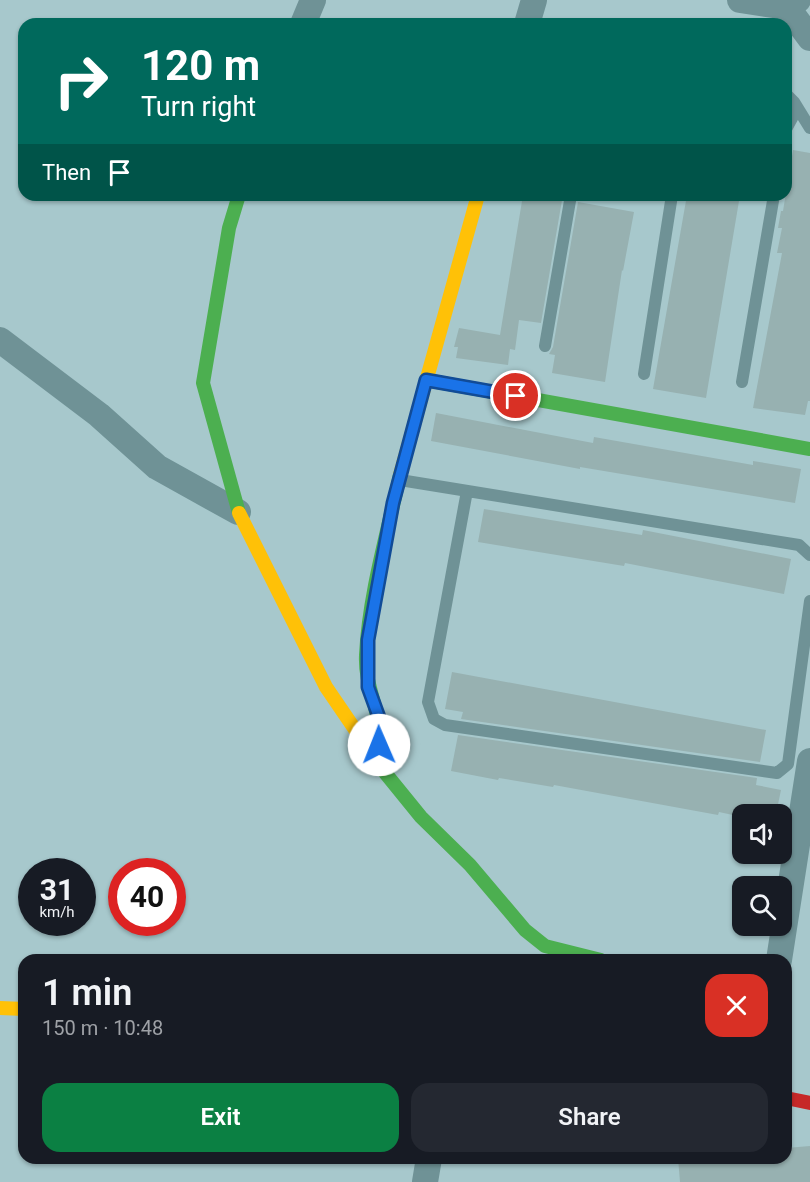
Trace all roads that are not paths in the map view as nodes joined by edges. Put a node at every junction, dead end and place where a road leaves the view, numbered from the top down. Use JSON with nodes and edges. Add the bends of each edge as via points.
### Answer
{"nodes":[{"id":1,"x":313,"y":0,"type":"edge"},
{"id":2,"x":534,"y":0,"type":"edge"},
{"id":3,"x":740,"y":0,"type":"edge"},
{"id":4,"x":792,"y":3,"type":"edge"},
{"id":5,"x":306,"y":18,"type":"edge"},
{"id":6,"x":529,"y":18,"type":"edge"},
{"id":7,"x":810,"y":38,"type":"edge"},
{"id":8,"x":792,"y":100,"type":"edge"},
{"id":9,"x":804,"y":113,"type":"edge"},
{"id":10,"x":792,"y":124,"type":"edge"},
{"id":11,"x":810,"y":128,"type":"edge"},
{"id":12,"x":237,"y":201,"type":"edge"},
{"id":13,"x":476,"y":201,"type":"edge"},
{"id":14,"x":570,"y":201,"type":"edge"},
{"id":15,"x":671,"y":201,"type":"edge"},
{"id":16,"x":773,"y":201,"type":"edge"},
{"id":17,"x":0,"y":340,"type":"edge"},
{"id":18,"x":545,"y":346,"type":"dead end"},
{"id":19,"x":644,"y":374,"type":"dead end"},
{"id":20,"x":426,"y":380,"type":"junction"},
{"id":21,"x":742,"y":382,"type":"dead end"},
{"id":22,"x":810,"y":449,"type":"edge"},
{"id":23,"x":399,"y":480,"type":"junction"},
{"id":24,"x":467,"y":491,"type":"junction"},
{"id":25,"x":238,"y":512,"type":"junction"},
{"id":26,"x":810,"y":555,"type":"edge"},
{"id":27,"x":810,"y":601,"type":"edge"},
{"id":28,"x":374,"y":758,"type":"junction"},
{"id":29,"x":810,"y":761,"type":"edge"},
{"id":30,"x":808,"y":787,"type":"edge"},
{"id":31,"x":577,"y":954,"type":"edge"},
{"id":32,"x":780,"y":954,"type":"edge"},
{"id":33,"x":0,"y":1008,"type":"edge"},
{"id":34,"x":18,"y":1009,"type":"edge"},
{"id":35,"x":792,"y":1099,"type":"edge"},
{"id":36,"x":810,"y":1103,"type":"edge"},
{"id":37,"x":428,"y":1164,"type":"edge"},
{"id":38,"x":425,"y":1182,"type":"edge"}],
"edges":[{"from":1,"to":5,"type":"street"},
{"from":2,"to":6,"type":"street"},
{"from":3,"to":4,"type":"street"},
{"from":4,"to":7,"type":"street"},
{"from":8,"to":9,"type":"lane"},
{"from":9,"to":10,"type":"lane"},
{"from":9,"to":11,"type":"lane"},
{"from":12,"to":25,"type":"street","via":[[229,228],[203,383]]},
{"from":13,"to":20,"type":"street"},
{"from":14,"to":18,"type":"lane"},
{"from":15,"to":19,"type":"lane"},
{"from":16,"to":21,"type":"lane"},
{"from":17,"to":25,"type":"street","via":[[99,414],[158,467]]},
{"from":20,"to":22,"type":"street"},
{"from":20,"to":23,"type":"street"},
{"from":23,"to":24,"type":"lane"},
{"from":23,"to":28,"type":"street","via":[[368,640],[368,687],[380,720]]},
{"from":24,"to":26,"type":"lane","via":[[799,545]]},
{"from":24,"to":27,"type":"lane","via":[[428,702],[434,719],[446,724],[777,773],[788,764]]},
{"from":25,"to":28,"type":"street","via":[[326,687]]},
{"from":28,"to":31,"type":"street","via":[[525,930],[544,946]]},
{"from":29,"to":30,"type":"street"},
{"from":30,"to":32,"type":"street"},
{"from":33,"to":34,"type":"street"},
{"from":35,"to":36,"type":"street"},
{"from":37,"to":38,"type":"street"}]}
